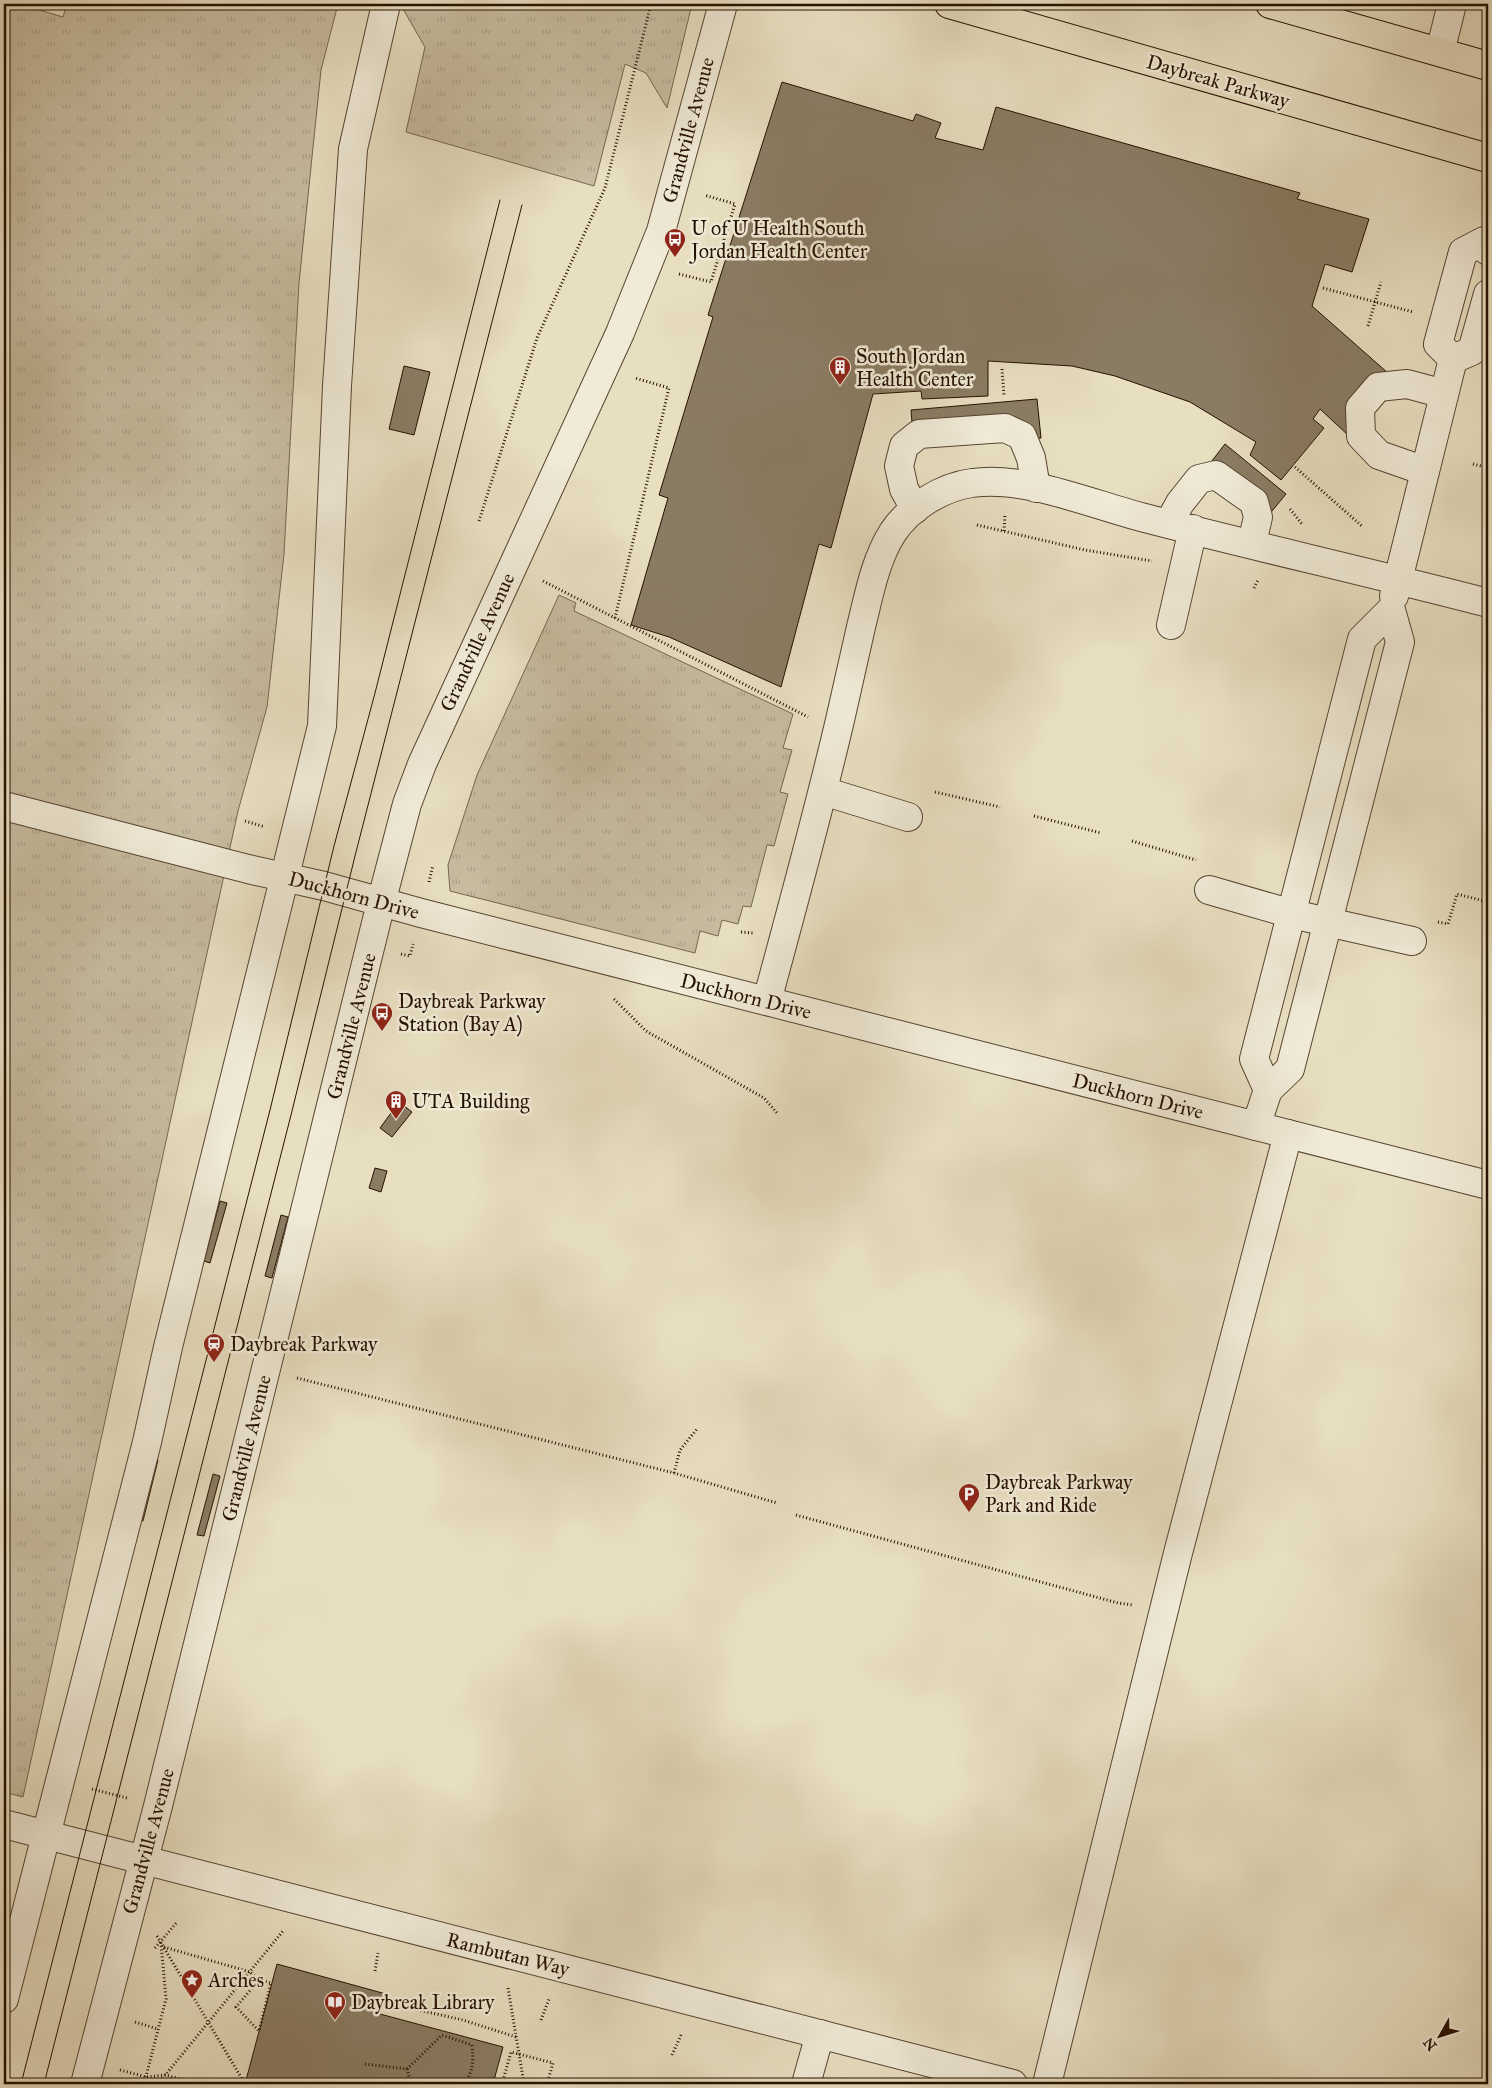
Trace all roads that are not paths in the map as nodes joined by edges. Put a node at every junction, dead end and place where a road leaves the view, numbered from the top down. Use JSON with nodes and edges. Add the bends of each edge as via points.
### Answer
{"nodes":[{"id":1,"x":386,"y":4,"type":"edge"},
{"id":2,"x":724,"y":4,"type":"edge"},
{"id":3,"x":949,"y":4,"type":"edge"},
{"id":4,"x":1270,"y":4,"type":"edge"},
{"id":5,"x":1452,"y":4,"type":"edge"},
{"id":6,"x":1440,"y":52,"type":"junction"},
{"id":7,"x":1488,"y":66,"type":"edge"},
{"id":8,"x":1488,"y":158,"type":"edge"},
{"id":9,"x":1487,"y":239,"type":"edge"},
{"id":10,"x":1488,"y":294,"type":"edge"},
{"id":11,"x":1453,"y":359,"type":"junction"},
{"id":12,"x":1444,"y":394,"type":"junction"},
{"id":13,"x":1425,"y":471,"type":"junction"},
{"id":14,"x":1036,"y":488,"type":"junction"},
{"id":15,"x":915,"y":509,"type":"junction"},
{"id":16,"x":1181,"y":526,"type":"junction"},
{"id":17,"x":1252,"y":543,"type":"junction"},
{"id":18,"x":1398,"y":579,"type":"junction"},
{"id":19,"x":1488,"y":603,"type":"edge"},
{"id":20,"x":1391,"y":610,"type":"junction"},
{"id":21,"x":1172,"y":625,"type":"dead end"},
{"id":22,"x":823,"y":791,"type":"junction"},
{"id":23,"x":4,"y":806,"type":"edge"},
{"id":24,"x":908,"y":817,"type":"dead end"},
{"id":25,"x":285,"y":876,"type":"junction"},
{"id":26,"x":1209,"y":890,"type":"dead end"},
{"id":27,"x":381,"y":902,"type":"junction"},
{"id":28,"x":1292,"y":914,"type":"junction"},
{"id":29,"x":1327,"y":922,"type":"junction"},
{"id":30,"x":1412,"y":941,"type":"dead end"},
{"id":31,"x":767,"y":1001,"type":"junction"},
{"id":32,"x":1268,"y":1090,"type":"junction"},
{"id":33,"x":1256,"y":1126,"type":"junction"},
{"id":34,"x":1288,"y":1134,"type":"junction"},
{"id":35,"x":1488,"y":1185,"type":"edge"},
{"id":36,"x":4,"y":1824,"type":"edge"},
{"id":37,"x":46,"y":1835,"type":"junction"},
{"id":38,"x":143,"y":1860,"type":"junction"},
{"id":39,"x":4,"y":1998,"type":"edge"},
{"id":40,"x":820,"y":2034,"type":"junction"},
{"id":41,"x":86,"y":2084,"type":"edge"},
{"id":42,"x":806,"y":2084,"type":"edge"},
{"id":43,"x":1013,"y":2084,"type":"edge"},
{"id":44,"x":1047,"y":2084,"type":"edge"}],
"edges":[{"from":1,"to":25,"type":"street","via":[[353,149],[336,386],[322,726]]},
{"from":2,"to":27,"type":"street","name":"Grandville Avenue","via":[[657,240],[620,333],[422,764],[407,804]]},
{"from":3,"to":8,"type":"main road","name":"Daybreak Parkway"},
{"from":4,"to":6,"type":"main road"},
{"from":5,"to":6,"type":"street"},
{"from":6,"to":7,"type":"main road"},
{"from":9,"to":11,"type":"street","via":[[1463,252],[1438,344]]},
{"from":10,"to":11,"type":"street","via":[[1472,351]]},
{"from":11,"to":12,"type":"street"},
{"from":12,"to":13,"type":"street"},
{"from":12,"to":13,"type":"street","via":[[1407,384],[1378,387],[1360,408],[1361,436],[1379,455]]},
{"from":13,"to":18,"type":"street"},
{"from":14,"to":15,"type":"street","via":[[1004,482],[972,483],[945,490]]},
{"from":14,"to":15,"type":"street","via":[[1031,458],[1022,436],[1014,432],[999,428],[919,434],[904,446],[899,466],[904,489]]},
{"from":14,"to":16,"type":"street"},
{"from":15,"to":22,"type":"street","via":[[895,530],[881,553]]},
{"from":16,"to":17,"type":"street"},
{"from":16,"to":17,"type":"street","via":[[1180,503],[1199,479],[1216,475],[1254,502],[1258,518]]},
{"from":16,"to":21,"type":"street"},
{"from":17,"to":18,"type":"street"},
{"from":18,"to":19,"type":"street"},
{"from":18,"to":20,"type":"street"},
{"from":20,"to":28,"type":"street","via":[[1362,639]]},
{"from":20,"to":29,"type":"street","via":[[1400,642]]},
{"from":22,"to":24,"type":"street"},
{"from":22,"to":31,"type":"street"},
{"from":23,"to":25,"type":"street","name":"Duckhorn Drive"},
{"from":25,"to":27,"type":"street","name":"Duckhorn Drive"},
{"from":25,"to":37,"type":"street","via":[[147,1442]]},
{"from":26,"to":28,"type":"street"},
{"from":27,"to":31,"type":"street","name":"Duckhorn Drive"},
{"from":27,"to":38,"type":"street","name":"Grandville Avenue"},
{"from":28,"to":29,"type":"street"},
{"from":28,"to":32,"type":"street","via":[[1254,1059]]},
{"from":29,"to":30,"type":"street"},
{"from":29,"to":32,"type":"street","via":[[1290,1069]]},
{"from":31,"to":33,"type":"street","name":"Duckhorn Drive"},
{"from":32,"to":33,"type":"street"},
{"from":33,"to":34,"type":"street","name":"Duckhorn Drive"},
{"from":34,"to":35,"type":"street","name":"Duckhorn Drive"},
{"from":34,"to":44,"type":"street","via":[[1180,1544]]},
{"from":36,"to":37,"type":"street","name":"Rambutan Way"},
{"from":37,"to":38,"type":"street","name":"Rambutan Way"},
{"from":37,"to":39,"type":"street"},
{"from":38,"to":40,"type":"street","name":"Rambutan Way"},
{"from":38,"to":41,"type":"street","name":"Grandville Avenue"},
{"from":40,"to":42,"type":"street"},
{"from":40,"to":43,"type":"street","name":"Rambutan Way"}]}
